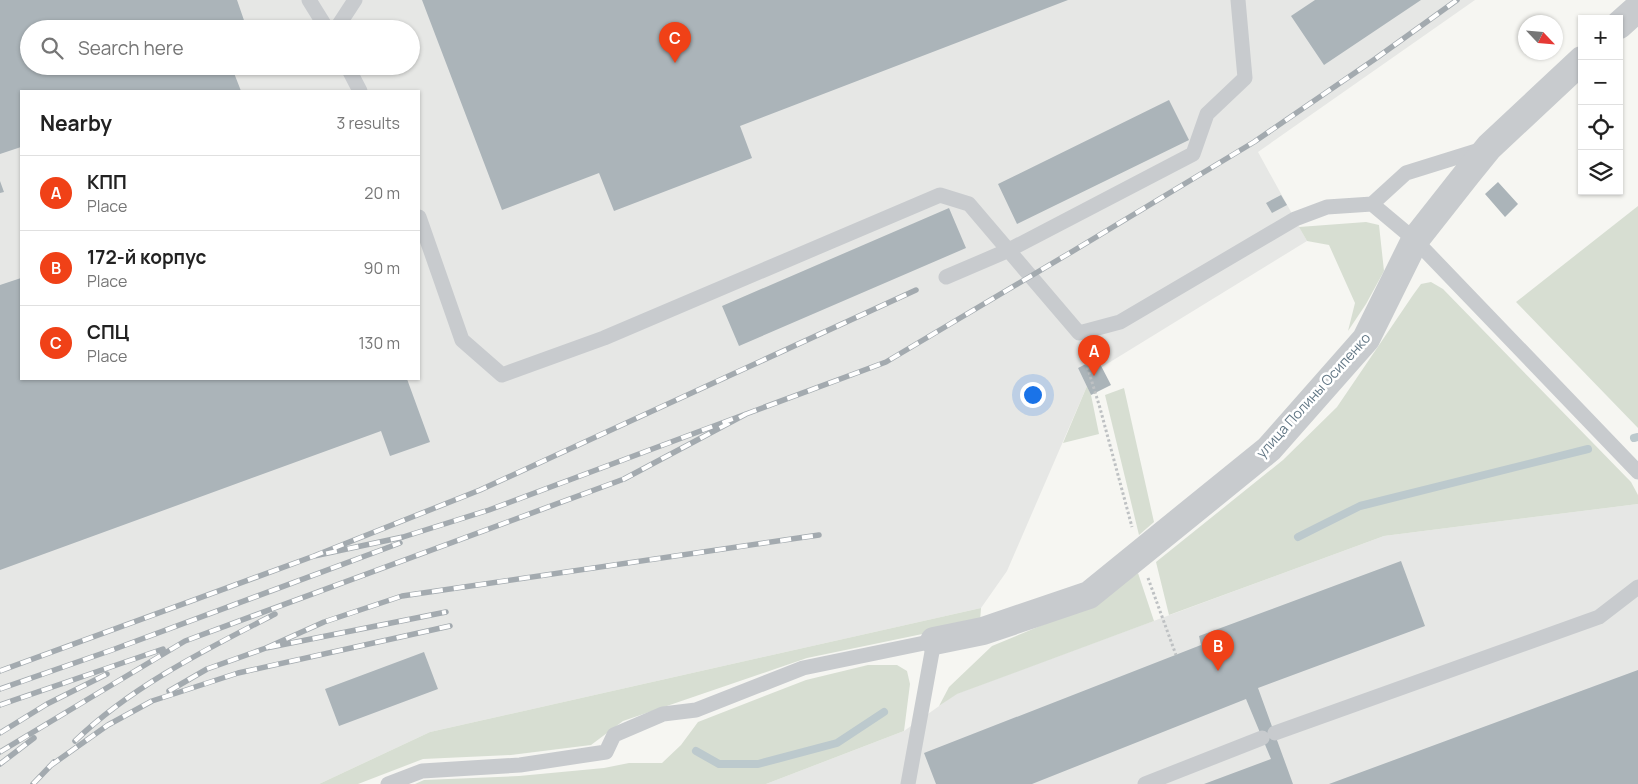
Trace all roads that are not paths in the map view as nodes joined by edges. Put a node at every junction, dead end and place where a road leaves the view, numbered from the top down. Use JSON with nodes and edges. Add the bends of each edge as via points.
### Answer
{"nodes":[{"id":1,"x":310,"y":0,"type":"edge"},
{"id":2,"x":355,"y":0,"type":"edge"},
{"id":3,"x":1238,"y":0,"type":"edge"},
{"id":4,"x":1638,"y":8,"type":"edge"},
{"id":5,"x":322,"y":20,"type":"edge"},
{"id":6,"x":342,"y":20,"type":"edge"},
{"id":7,"x":1623,"y":21,"type":"edge"},
{"id":8,"x":1578,"y":64,"type":"edge"},
{"id":9,"x":352,"y":75,"type":"edge"},
{"id":10,"x":359,"y":90,"type":"edge"},
{"id":11,"x":1489,"y":147,"type":"junction"},
{"id":12,"x":1372,"y":204,"type":"junction"},
{"id":13,"x":420,"y":220,"type":"edge"},
{"id":14,"x":1415,"y":240,"type":"junction"},
{"id":15,"x":1009,"y":250,"type":"junction"},
{"id":16,"x":946,"y":277,"type":"dead end"},
{"id":17,"x":1638,"y":472,"type":"edge"},
{"id":18,"x":1638,"y":587,"type":"edge"},
{"id":19,"x":934,"y":641,"type":"junction"},
{"id":20,"x":388,"y":784,"type":"edge"},
{"id":21,"x":908,"y":784,"type":"edge"},
{"id":22,"x":1145,"y":784,"type":"edge"}],
"edges":[{"from":1,"to":5,"type":"lane"},
{"from":2,"to":6,"type":"lane"},
{"from":3,"to":15,"type":"lane","via":[[1245,78],[1207,114],[1193,154]]},
{"from":4,"to":7,"type":"street"},
{"from":8,"to":11,"type":"street","name":"улица Полины Осипенко"},
{"from":9,"to":10,"type":"lane"},
{"from":11,"to":12,"type":"lane","via":[[1406,173]]},
{"from":11,"to":14,"type":"street","name":"улица Полины Осипенко"},
{"from":12,"to":14,"type":"lane"},
{"from":12,"to":15,"type":"lane","via":[[1327,207],[1295,219],[1120,322],[1079,333]]},
{"from":13,"to":15,"type":"lane","via":[[462,340],[502,375],[604,338],[940,196],[969,204]]},
{"from":14,"to":17,"type":"lane"},
{"from":14,"to":19,"type":"street","name":"улица Полины Осипенко","via":[[1366,339],[1269,449],[1089,595],[983,631]]},
{"from":15,"to":16,"type":"lane"},
{"from":18,"to":22,"type":"lane","via":[[1599,617],[1269,735]]},
{"from":19,"to":20,"type":"lane","via":[[803,668],[696,710],[663,714],[614,735],[606,752],[520,764],[422,770]]},
{"from":19,"to":21,"type":"lane"}]}
